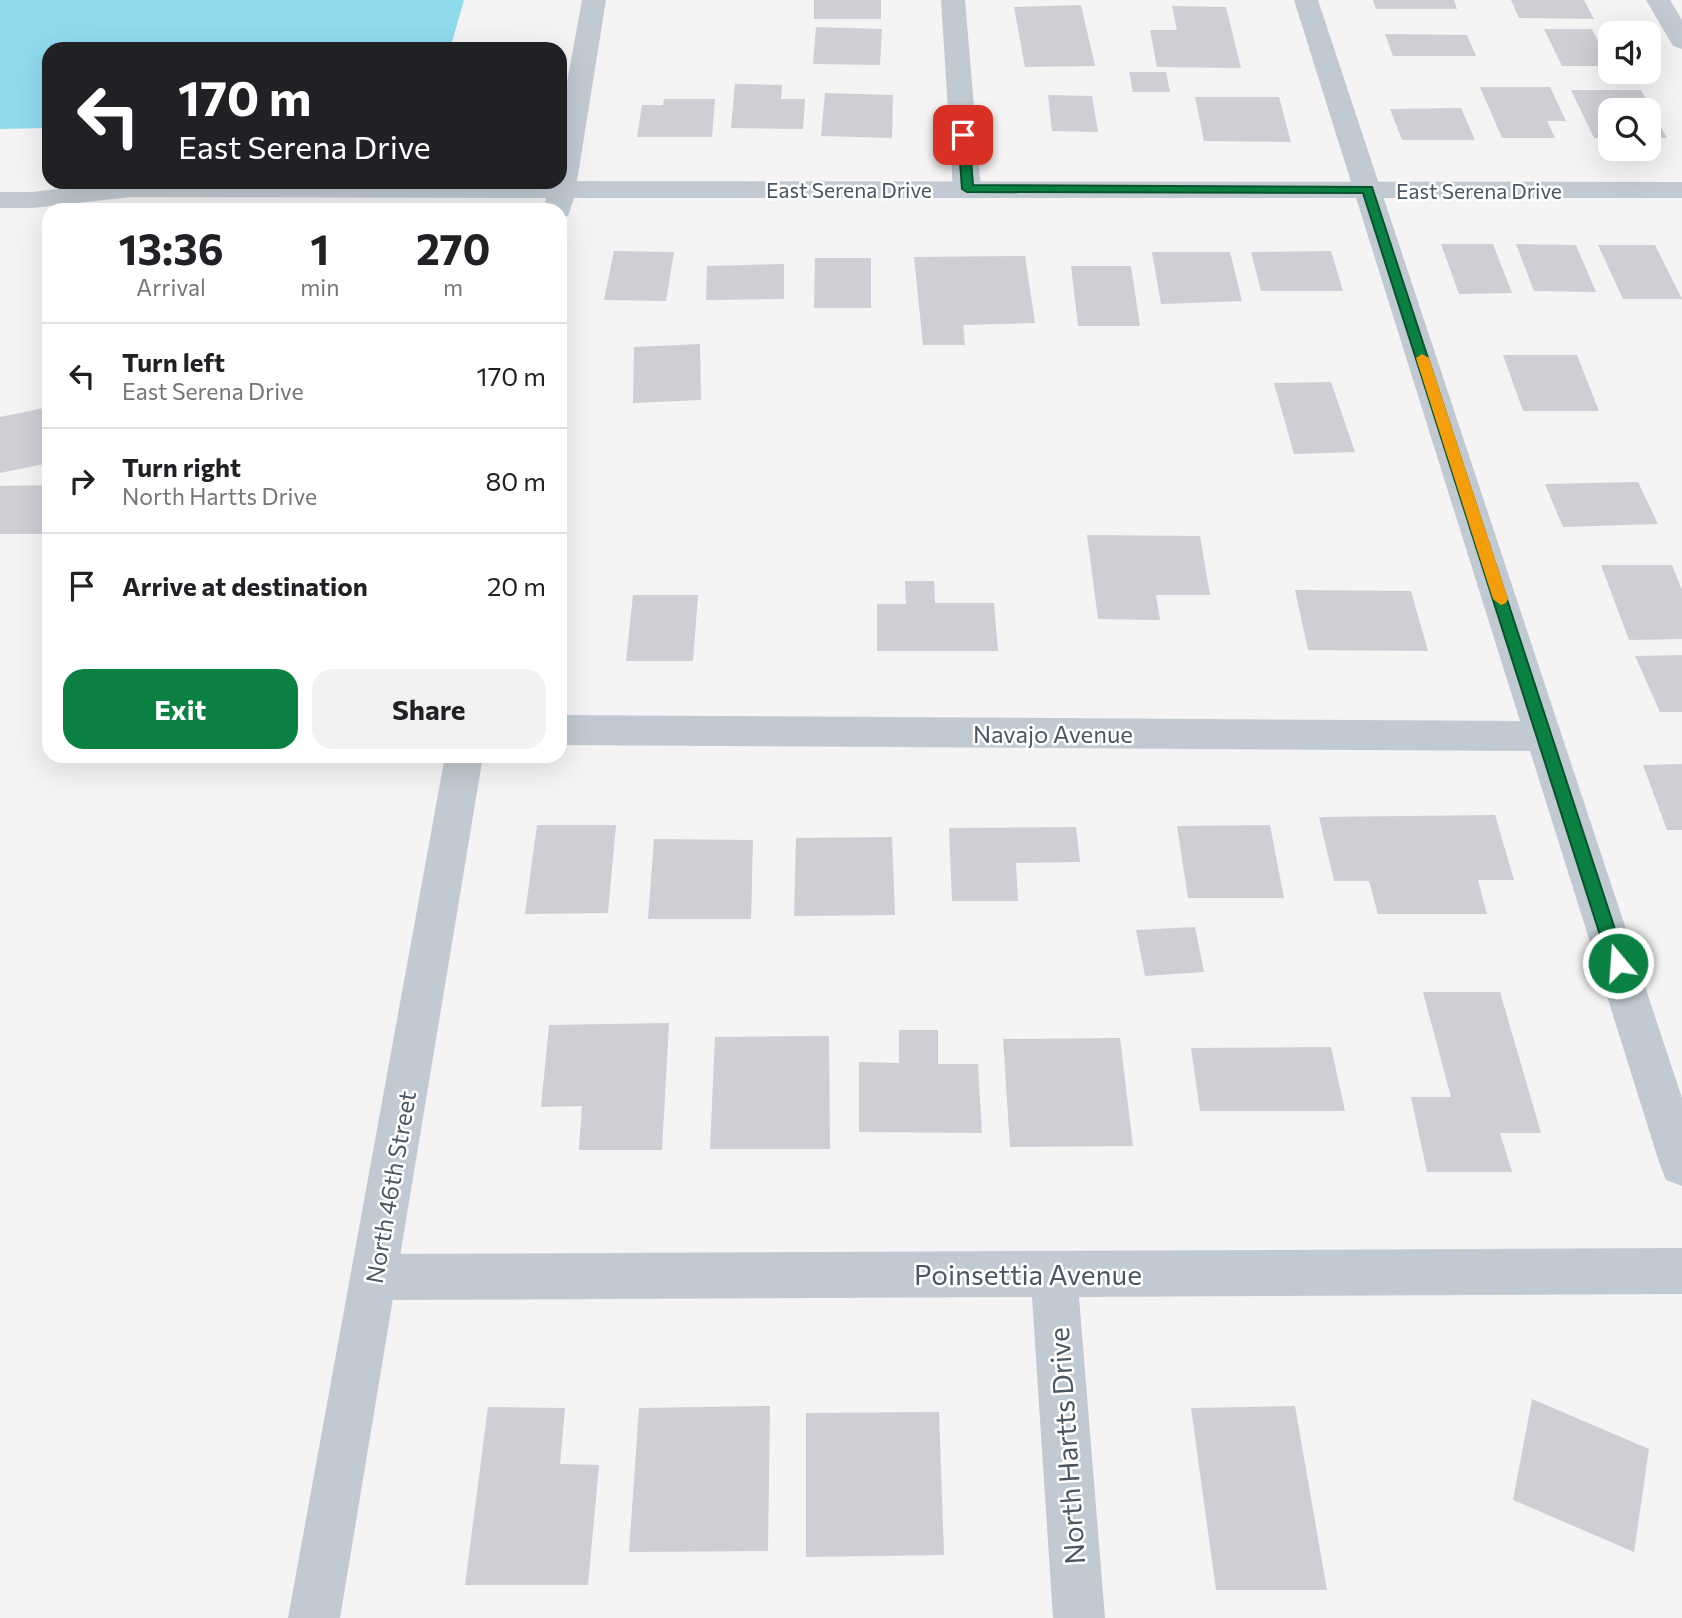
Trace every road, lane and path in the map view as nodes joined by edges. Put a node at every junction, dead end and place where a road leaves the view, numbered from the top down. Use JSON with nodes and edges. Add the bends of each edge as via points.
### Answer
{"nodes":[{"id":1,"x":594,"y":0,"type":"edge"},
{"id":2,"x":953,"y":0,"type":"edge"},
{"id":3,"x":1306,"y":0,"type":"edge"},
{"id":4,"x":1658,"y":0,"type":"edge"},
{"id":5,"x":1682,"y":41,"type":"edge"},
{"id":6,"x":567,"y":158,"type":"edge"},
{"id":7,"x":0,"y":178,"type":"edge"},
{"id":8,"x":42,"y":178,"type":"edge"},
{"id":9,"x":131,"y":189,"type":"joint"},
{"id":10,"x":967,"y":189,"type":"junction"},
{"id":11,"x":1368,"y":189,"type":"junction"},
{"id":12,"x":1682,"y":190,"type":"edge"},
{"id":13,"x":560,"y":199,"type":"edge"},
{"id":14,"x":0,"y":200,"type":"edge"},
{"id":15,"x":567,"y":730,"type":"edge"},
{"id":16,"x":1545,"y":736,"type":"junction"},
{"id":17,"x":463,"y":763,"type":"edge"},
{"id":18,"x":1682,"y":1165,"type":"edge"},
{"id":19,"x":1682,"y":1271,"type":"edge"},
{"id":20,"x":1054,"y":1274,"type":"junction"},
{"id":21,"x":375,"y":1277,"type":"junction"},
{"id":22,"x":314,"y":1618,"type":"edge"},
{"id":23,"x":1079,"y":1618,"type":"edge"}],
"edges":[{"from":1,"to":6,"type":"street"},
{"from":2,"to":10,"type":"street"},
{"from":3,"to":11,"type":"street"},
{"from":4,"to":5,"type":"street"},
{"from":7,"to":8,"type":"street"},
{"from":9,"to":13,"type":"street","name":"East Serena Drive"},
{"from":9,"to":14,"type":"street"},
{"from":10,"to":11,"type":"street","name":"East Serena Drive"},
{"from":10,"to":13,"type":"street","name":"East Serena Drive"},
{"from":11,"to":12,"type":"street","name":"East Serena Drive"},
{"from":11,"to":16,"type":"street"},
{"from":15,"to":16,"type":"street","name":"Navajo Avenue"},
{"from":16,"to":18,"type":"street"},
{"from":17,"to":21,"type":"street","name":"North 46th Street"},
{"from":19,"to":20,"type":"street","name":"Poinsettia Avenue"},
{"from":20,"to":21,"type":"street","name":"Poinsettia Avenue"},
{"from":20,"to":23,"type":"street","name":"North Hartts Drive"},
{"from":21,"to":22,"type":"street","name":"North 46th Street"}]}
